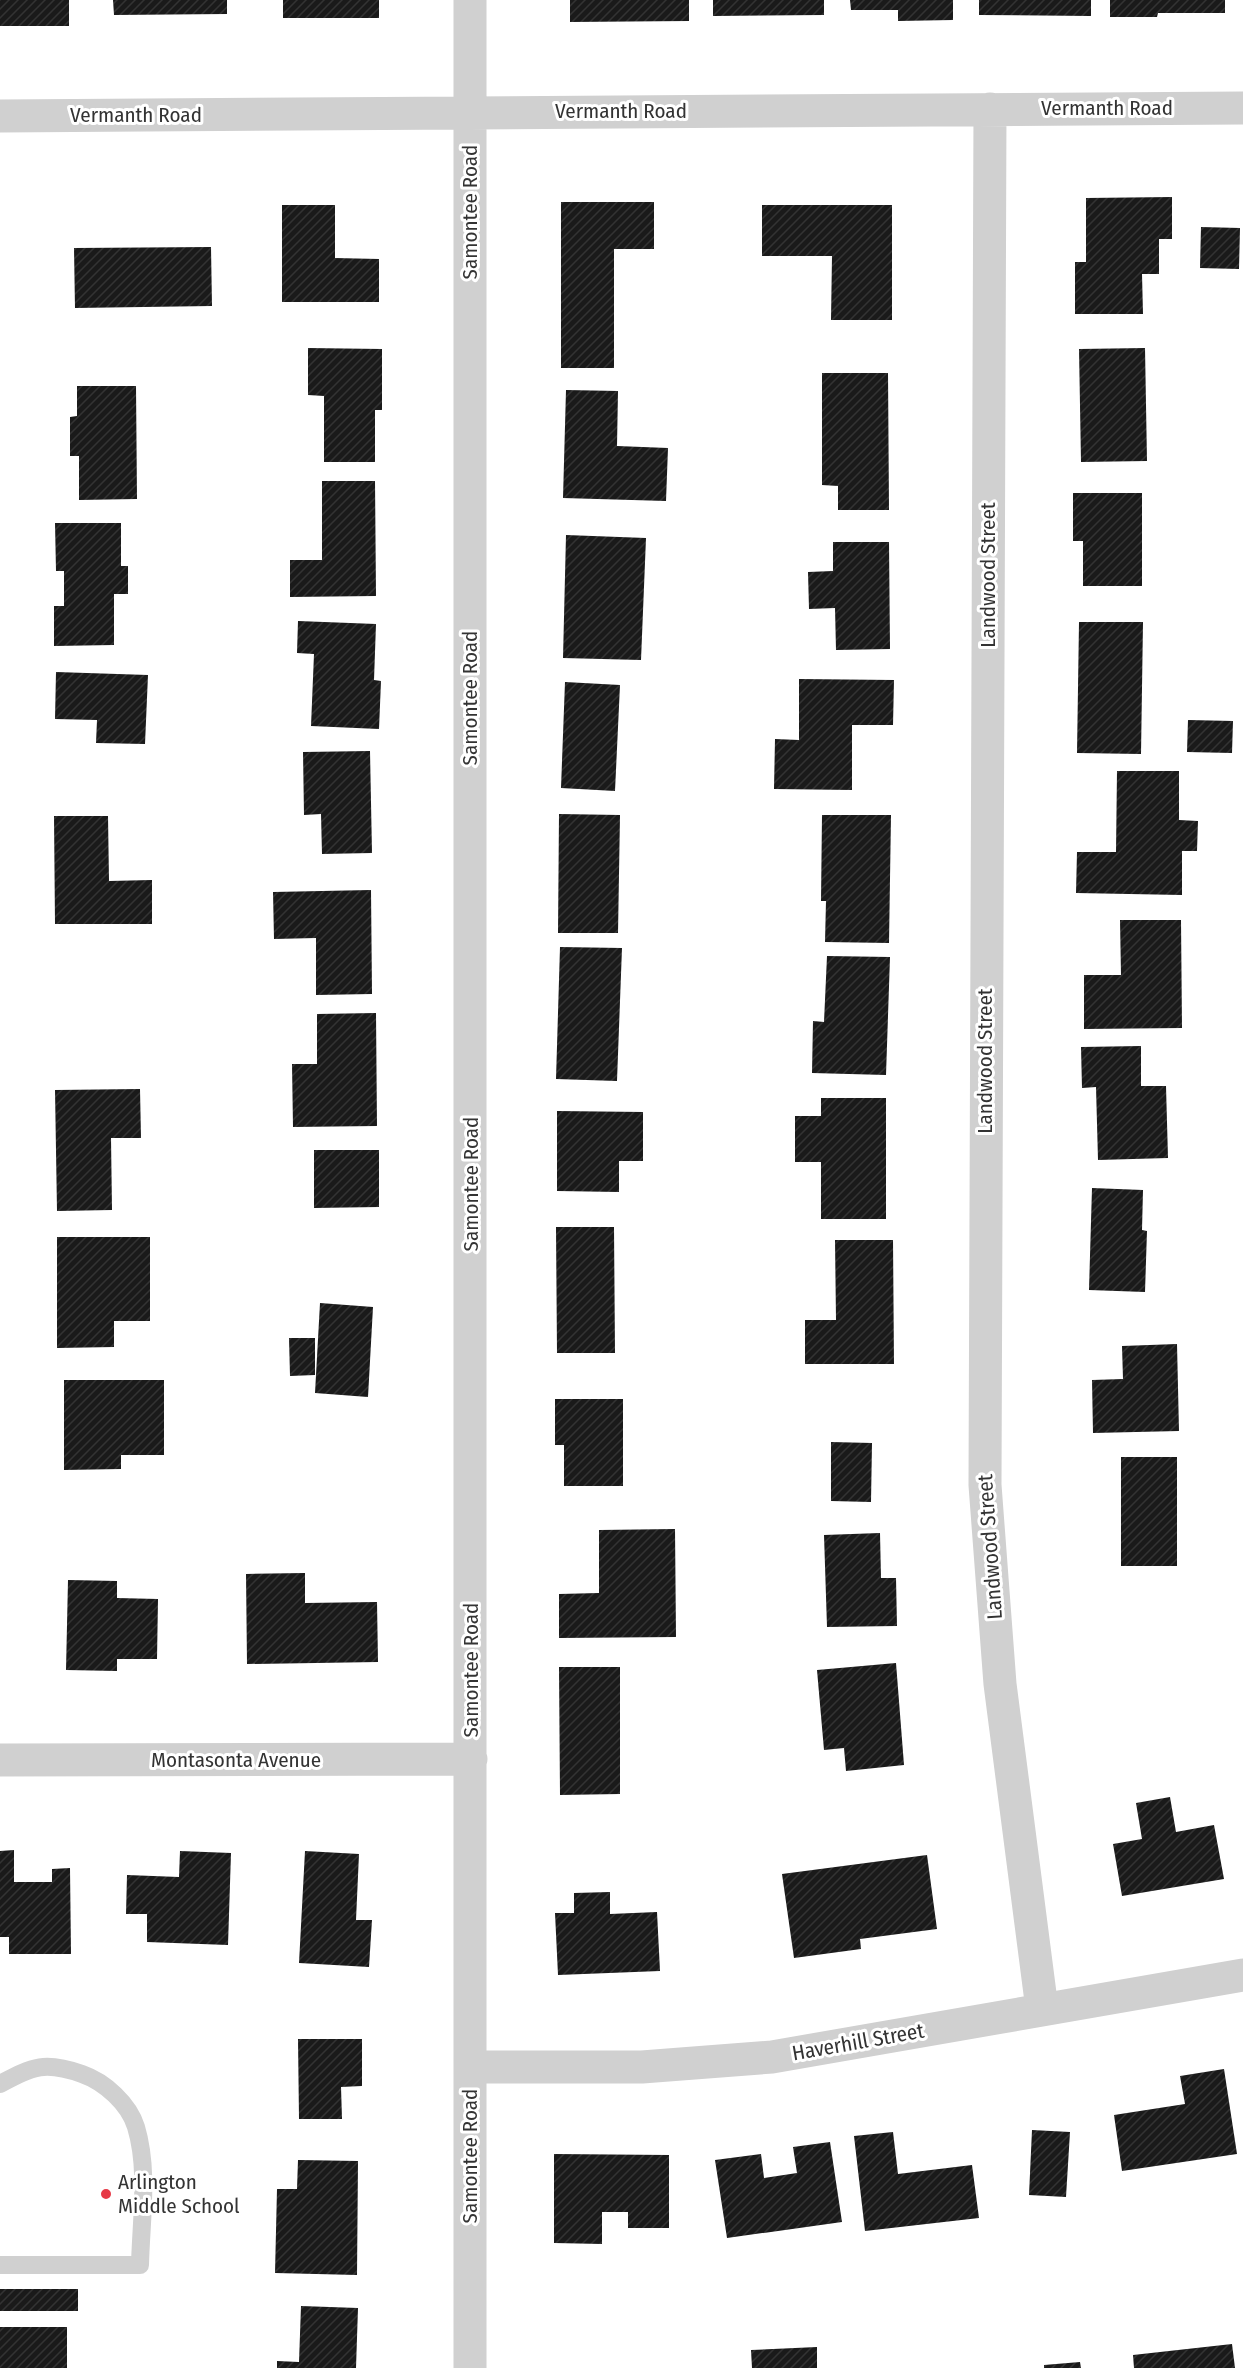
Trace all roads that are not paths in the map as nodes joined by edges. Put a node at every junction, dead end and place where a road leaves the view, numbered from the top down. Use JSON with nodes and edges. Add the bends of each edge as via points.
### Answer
{"nodes":[{"id":1,"x":470,"y":0,"type":"edge"},
{"id":2,"x":1243,"y":108,"type":"edge"},
{"id":3,"x":990,"y":109,"type":"junction"},
{"id":4,"x":470,"y":112,"type":"junction"},
{"id":5,"x":0,"y":116,"type":"edge"},
{"id":6,"x":471,"y":1759,"type":"junction"},
{"id":7,"x":0,"y":1760,"type":"edge"},
{"id":8,"x":1243,"y":1975,"type":"edge"},
{"id":9,"x":1042,"y":2009,"type":"junction"},
{"id":10,"x":470,"y":2067,"type":"junction"},
{"id":11,"x":0,"y":2084,"type":"edge"},
{"id":12,"x":0,"y":2265,"type":"edge"},
{"id":13,"x":470,"y":2368,"type":"edge"}],
"edges":[{"from":1,"to":4,"type":"street","name":"Samontee Road"},
{"from":2,"to":3,"type":"street","name":"Vermanth Road"},
{"from":3,"to":4,"type":"street","name":"Vermanth Road"},
{"from":3,"to":9,"type":"street","name":"Landwood Street","via":[[985,1485],[1000,1684]]},
{"from":4,"to":5,"type":"street","name":"Vermanth Road"},
{"from":4,"to":6,"type":"street","name":"Samontee Road"},
{"from":6,"to":7,"type":"street","name":"Montasonta Avenue"},
{"from":6,"to":10,"type":"street","name":"Samontee Road"},
{"from":8,"to":9,"type":"street","name":"Haverhill Street"},
{"from":9,"to":10,"type":"street","name":"Haverhill Street","via":[[772,2057],[642,2067]]},
{"from":10,"to":13,"type":"street","name":"Samontee Road"},
{"from":11,"to":12,"type":"lane","via":[[29,2068],[58,2066],[93,2078],[123,2102],[136,2126],[143,2168],[140,2265]]}]}
